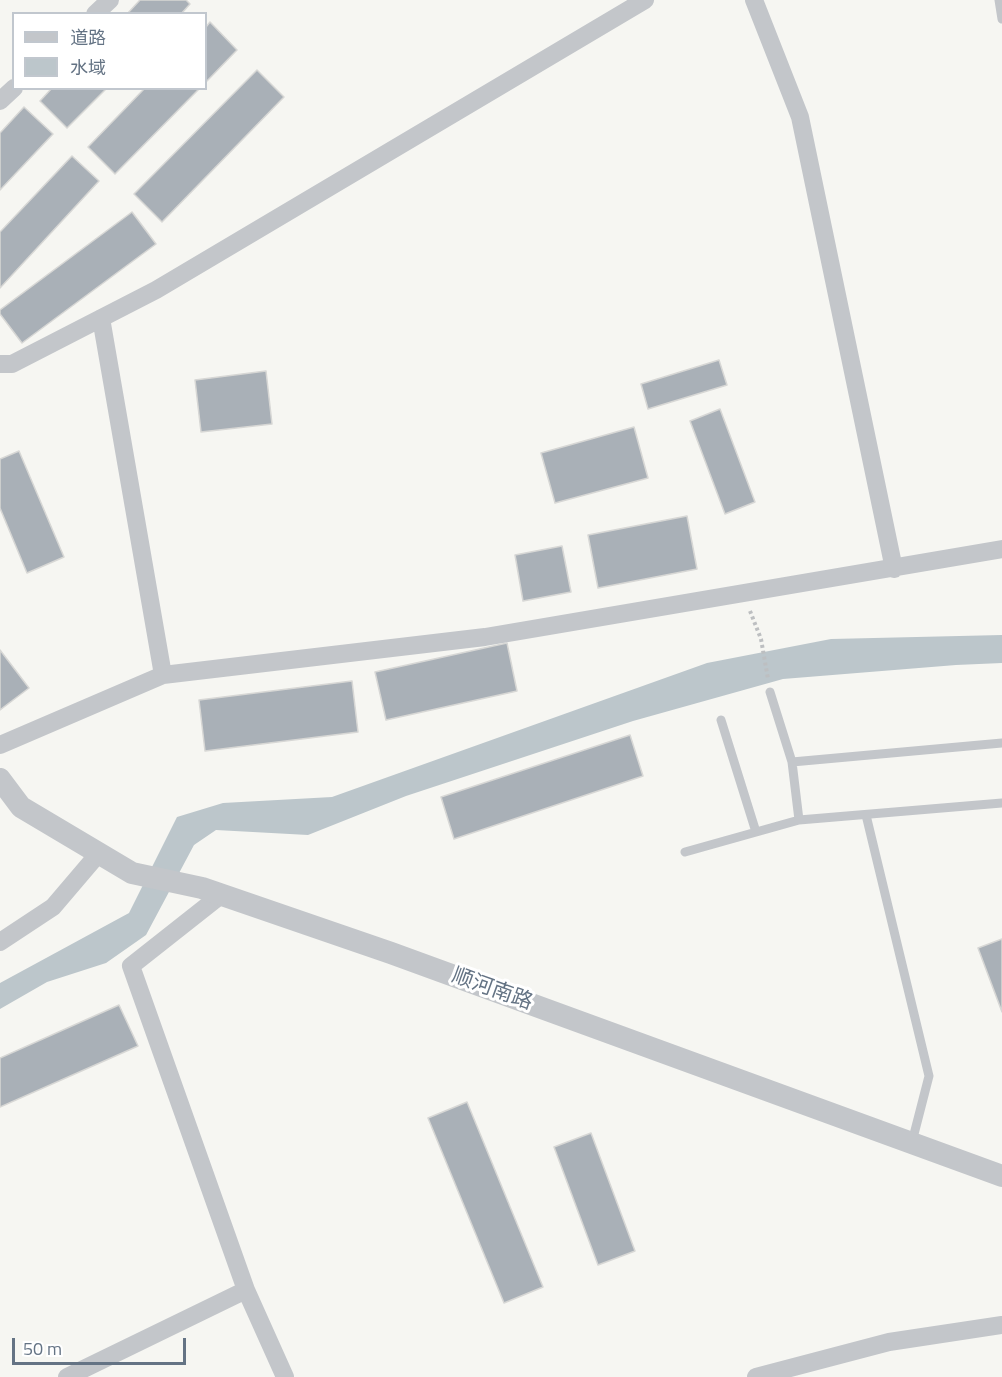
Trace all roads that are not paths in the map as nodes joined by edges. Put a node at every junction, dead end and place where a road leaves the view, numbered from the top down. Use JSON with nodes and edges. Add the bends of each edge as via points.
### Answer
{"nodes":[{"id":1,"x":110,"y":0,"type":"edge"},
{"id":2,"x":645,"y":0,"type":"edge"},
{"id":3,"x":754,"y":0,"type":"edge"},
{"id":4,"x":999,"y":0,"type":"edge"},
{"id":5,"x":97,"y":12,"type":"edge"},
{"id":6,"x":1002,"y":19,"type":"edge"},
{"id":7,"x":12,"y":90,"type":"edge"},
{"id":8,"x":0,"y":100,"type":"edge"},
{"id":9,"x":101,"y":318,"type":"junction"},
{"id":10,"x":0,"y":364,"type":"edge"},
{"id":11,"x":1002,"y":549,"type":"edge"},
{"id":12,"x":894,"y":568,"type":"junction"},
{"id":13,"x":163,"y":675,"type":"junction"},
{"id":14,"x":770,"y":692,"type":"road end"},
{"id":15,"x":721,"y":720,"type":"dead end"},
{"id":16,"x":1002,"y":743,"type":"edge"},
{"id":17,"x":0,"y":745,"type":"edge"},
{"id":18,"x":792,"y":762,"type":"junction"},
{"id":19,"x":0,"y":779,"type":"edge"},
{"id":20,"x":1002,"y":803,"type":"edge"},
{"id":21,"x":866,"y":814,"type":"junction"},
{"id":22,"x":799,"y":820,"type":"junction"},
{"id":23,"x":756,"y":832,"type":"junction"},
{"id":24,"x":685,"y":852,"type":"dead end"},
{"id":25,"x":99,"y":853,"type":"junction"},
{"id":26,"x":211,"y":891,"type":"junction"},
{"id":27,"x":0,"y":942,"type":"edge"},
{"id":28,"x":912,"y":1143,"type":"junction"},
{"id":29,"x":1002,"y":1176,"type":"edge"},
{"id":30,"x":246,"y":1290,"type":"junction"},
{"id":31,"x":1002,"y":1325,"type":"edge"},
{"id":32,"x":68,"y":1377,"type":"edge"},
{"id":33,"x":285,"y":1377,"type":"edge"},
{"id":34,"x":756,"y":1377,"type":"edge"}],
"edges":[{"from":1,"to":5,"type":"street"},
{"from":2,"to":9,"type":"street","via":[[156,290]]},
{"from":3,"to":12,"type":"street","via":[[800,117]]},
{"from":4,"to":6,"type":"lane"},
{"from":7,"to":8,"type":"street"},
{"from":9,"to":10,"type":"street","via":[[12,364]]},
{"from":9,"to":13,"type":"street"},
{"from":11,"to":12,"type":"street"},
{"from":12,"to":13,"type":"street","via":[[485,637]]},
{"from":13,"to":17,"type":"street"},
{"from":14,"to":18,"type":"lane"},
{"from":15,"to":23,"type":"lane"},
{"from":16,"to":18,"type":"lane"},
{"from":18,"to":22,"type":"lane"},
{"from":19,"to":25,"type":"street","name":"顺河南路","via":[[21,807]]},
{"from":20,"to":21,"type":"lane"},
{"from":21,"to":22,"type":"lane"},
{"from":21,"to":28,"type":"lane","via":[[929,1076]]},
{"from":22,"to":23,"type":"lane"},
{"from":23,"to":24,"type":"lane"},
{"from":25,"to":26,"type":"street","name":"顺河南路","via":[[132,873]]},
{"from":25,"to":27,"type":"street","via":[[53,907]]},
{"from":26,"to":28,"type":"street","name":"顺河南路"},
{"from":26,"to":30,"type":"street","via":[[131,966]]},
{"from":28,"to":29,"type":"street","name":"顺河南路"},
{"from":30,"to":32,"type":"street"},
{"from":30,"to":33,"type":"street"},
{"from":31,"to":34,"type":"street","via":[[889,1342]]}]}
